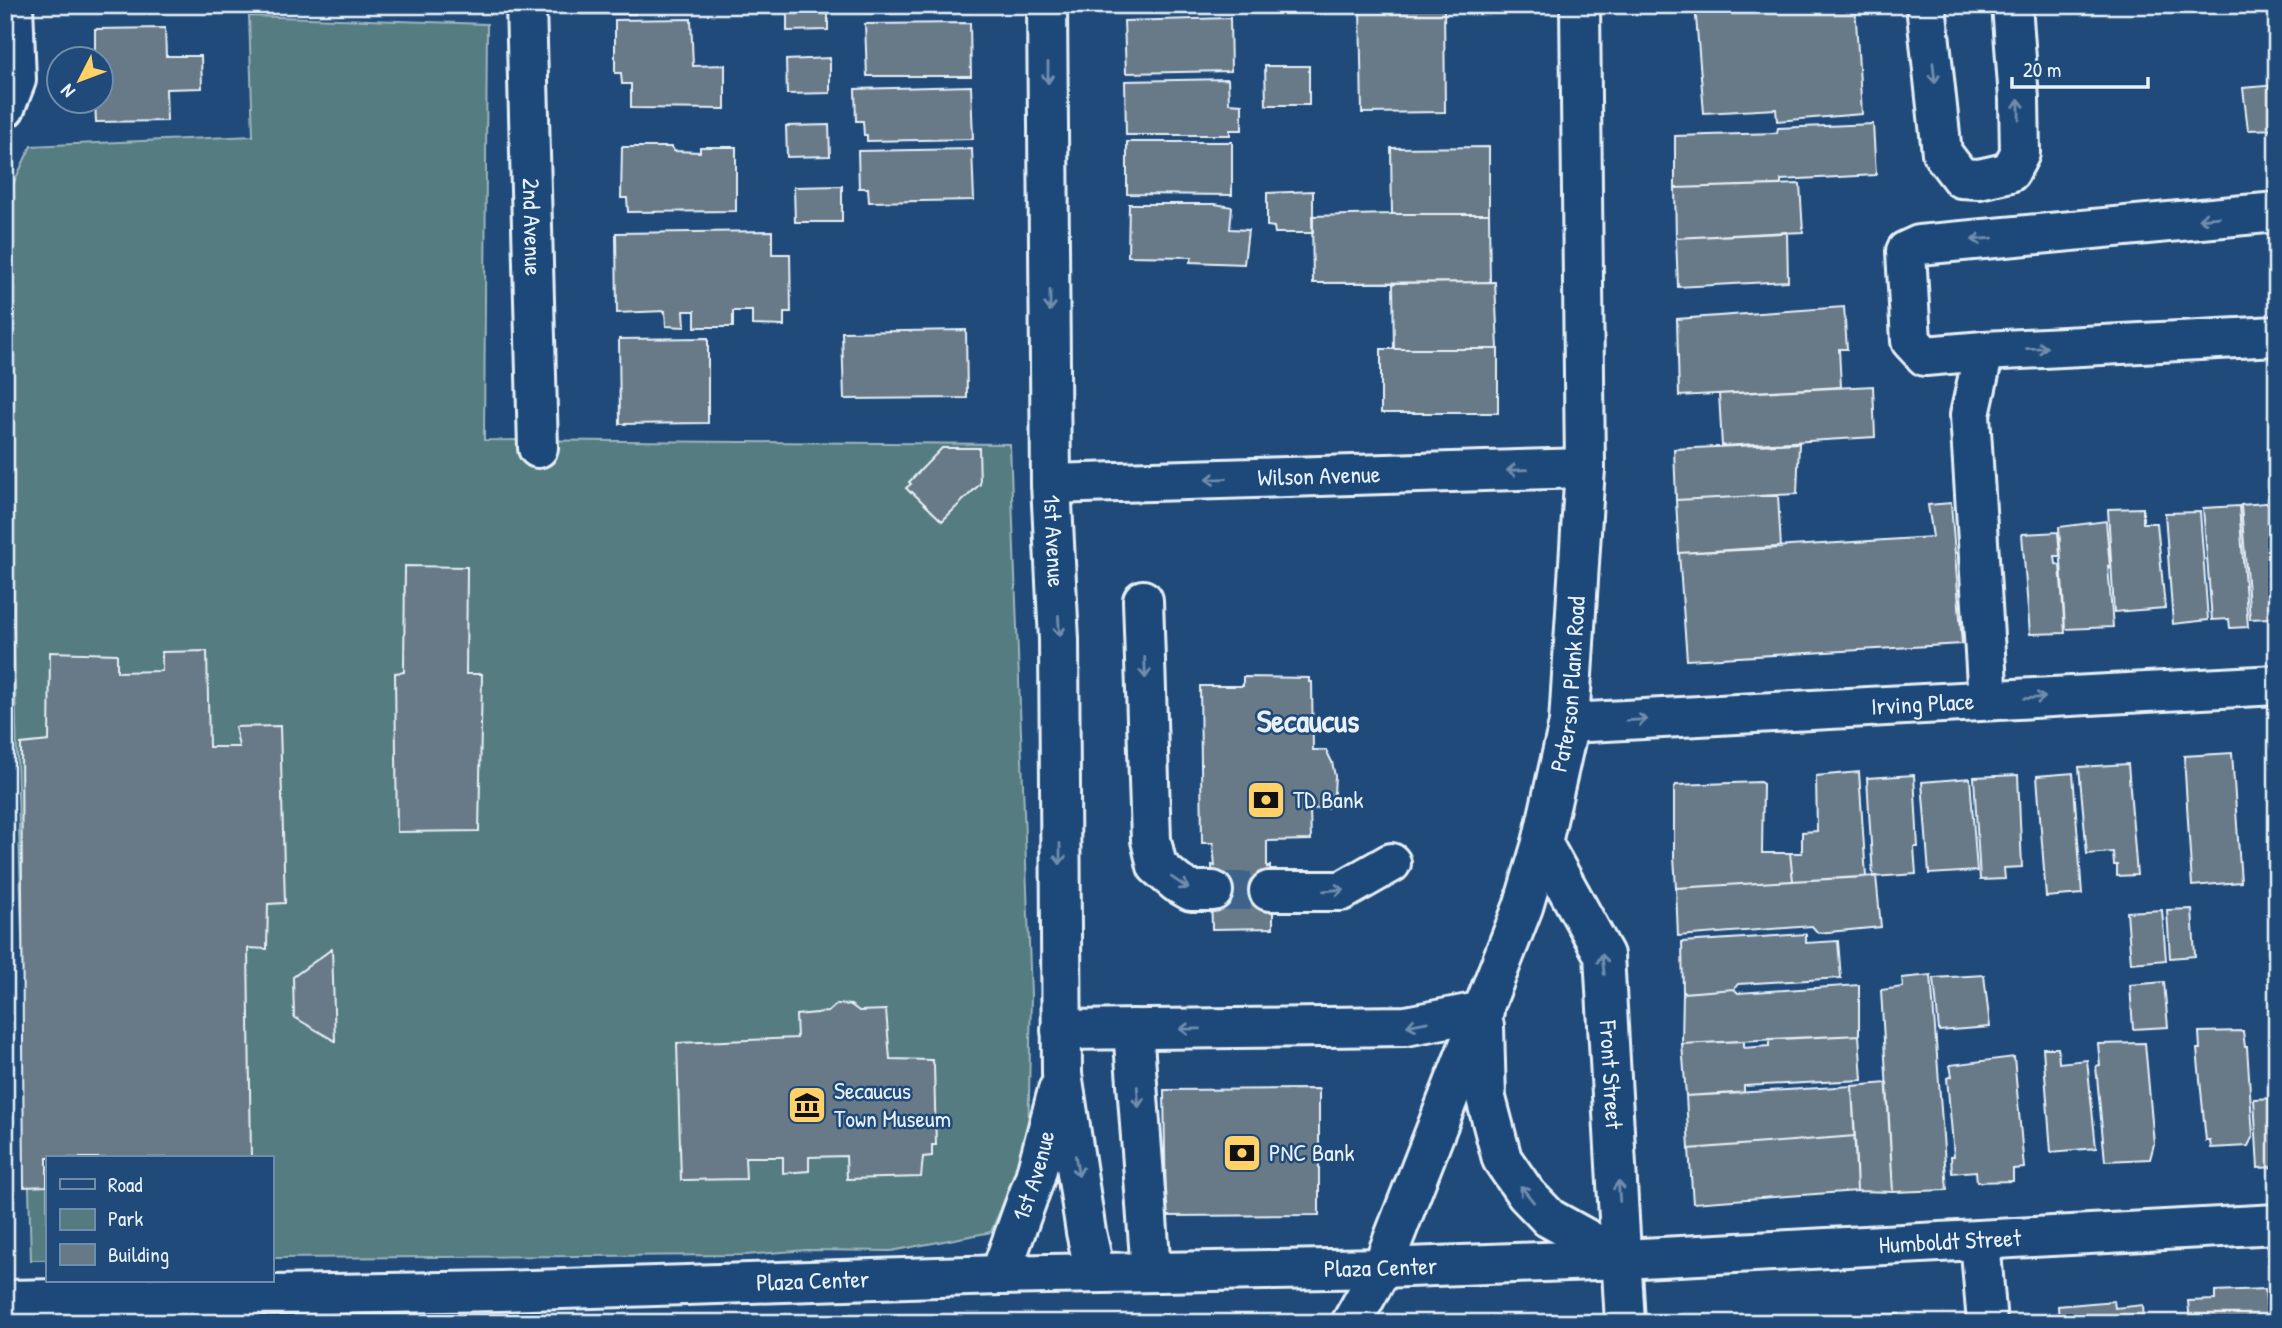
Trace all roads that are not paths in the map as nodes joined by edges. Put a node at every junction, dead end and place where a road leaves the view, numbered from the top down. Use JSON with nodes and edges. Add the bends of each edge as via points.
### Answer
{"nodes":[{"id":1,"x":13,"y":5,"type":"edge"},
{"id":2,"x":526,"y":5,"type":"edge"},
{"id":3,"x":1047,"y":5,"type":"edge"},
{"id":4,"x":1580,"y":5,"type":"edge"},
{"id":5,"x":1926,"y":5,"type":"edge"},
{"id":6,"x":2012,"y":5,"type":"edge"},
{"id":7,"x":5,"y":108,"type":"edge"},
{"id":8,"x":2277,"y":212,"type":"edge"},
{"id":9,"x":2277,"y":335,"type":"edge"},
{"id":10,"x":1984,"y":351,"type":"junction"},
{"id":11,"x":538,"y":449,"type":"dead end"},
{"id":12,"x":1585,"y":468,"type":"junction"},
{"id":13,"x":1051,"y":484,"type":"junction"},
{"id":14,"x":1143,"y":600,"type":"dead end"},
{"id":15,"x":2277,"y":685,"type":"edge"},
{"id":16,"x":1988,"y":701,"type":"junction"},
{"id":17,"x":1569,"y":723,"type":"junction"},
{"id":18,"x":1542,"y":843,"type":"junction"},
{"id":19,"x":1391,"y":863,"type":"dead end"},
{"id":20,"x":1213,"y":891,"type":"tunnel mouth"},
{"id":21,"x":1269,"y":891,"type":"tunnel mouth"},
{"id":22,"x":1484,"y":1011,"type":"junction"},
{"id":23,"x":1133,"y":1029,"type":"junction"},
{"id":24,"x":1061,"y":1030,"type":"junction"},
{"id":25,"x":1062,"y":1074,"type":"junction"},
{"id":26,"x":2277,"y":1224,"type":"edge"},
{"id":27,"x":1980,"y":1240,"type":"junction"},
{"id":28,"x":1623,"y":1259,"type":"junction"},
{"id":29,"x":1382,"y":1268,"type":"junction"},
{"id":30,"x":1151,"y":1272,"type":"junction"},
{"id":31,"x":1095,"y":1273,"type":"junction"},
{"id":32,"x":1000,"y":1275,"type":"junction"},
{"id":33,"x":5,"y":1300,"type":"edge"},
{"id":34,"x":386,"y":1308,"type":"edge"},
{"id":35,"x":54,"y":1311,"type":"edge"},
{"id":36,"x":1351,"y":1323,"type":"edge"},
{"id":37,"x":1375,"y":1323,"type":"edge"},
{"id":38,"x":1625,"y":1323,"type":"edge"},
{"id":39,"x":1987,"y":1323,"type":"edge"}],
"edges":[{"from":1,"to":7,"type":"street","via":[[16,79]]},
{"from":2,"to":11,"type":"street","name":"2nd Avenue"},
{"from":3,"to":13,"type":"street","name":"1st Avenue","one_way":true},
{"from":4,"to":12,"type":"street","name":"Paterson Plank Road"},
{"from":5,"to":6,"type":"street","one_way":true,"via":[[1942,153],[1961,178],[1979,179],[2010,172],[2020,153]]},
{"from":8,"to":10,"type":"street","one_way":true,"via":[[1919,245],[1906,251],[1911,341],[1925,356]]},
{"from":10,"to":9,"type":"street","one_way":true},
{"from":10,"to":16,"type":"street","via":[[1970,415]]},
{"from":12,"to":13,"type":"street","name":"Wilson Avenue","one_way":true},
{"from":12,"to":17,"type":"street","name":"Paterson Plank Road"},
{"from":13,"to":24,"type":"street","name":"1st Avenue","one_way":true,"via":[[1059,640]]},
{"from":14,"to":20,"type":"street","one_way":true,"via":[[1151,840],[1157,866],[1191,891]]},
{"from":16,"to":15,"type":"street","name":"Irving Place","one_way":true},
{"from":17,"to":16,"type":"street","name":"Irving Place","one_way":true},
{"from":17,"to":18,"type":"street","name":"Paterson Plank Road"},
{"from":18,"to":22,"type":"street","name":"Paterson Plank Road"},
{"from":28,"to":18,"type":"street","name":"Front Street","one_way":true,"via":[[1604,955]]},
{"from":21,"to":19,"type":"street","one_way":true,"via":[[1342,891]]},
{"from":22,"to":23,"type":"street","one_way":true,"via":[[1406,1026]]},
{"from":28,"to":22,"type":"street","one_way":true,"via":[[1549,1218],[1502,1159],[1486,1098]]},
{"from":22,"to":29,"type":"street","name":"Paterson Plank Road"},
{"from":23,"to":24,"type":"street"},
{"from":23,"to":30,"type":"street","one_way":true},
{"from":24,"to":25,"type":"street","name":"1st Avenue"},
{"from":25,"to":31,"type":"street","name":"1st Avenue","one_way":true},
{"from":25,"to":32,"type":"street","name":"1st Avenue","via":[[1035,1177]]},
{"from":26,"to":27,"type":"street","name":"Humboldt Street"},
{"from":27,"to":28,"type":"street","name":"Humboldt Street"},
{"from":27,"to":39,"type":"street"},
{"from":28,"to":29,"type":"street","name":"Plaza Center"},
{"from":28,"to":38,"type":"street","name":"Front Street"},
{"from":29,"to":30,"type":"street","name":"Plaza Center"},
{"from":29,"to":36,"type":"street","name":"Paterson Plank Road"},
{"from":29,"to":37,"type":"street"},
{"from":30,"to":31,"type":"street","name":"Plaza Center"},
{"from":31,"to":32,"type":"street","name":"Plaza Center"},
{"from":32,"to":34,"type":"street","name":"Plaza Center","via":[[500,1292]]},
{"from":33,"to":35,"type":"street","name":"Plaza Center"},
{"from":34,"to":35,"type":"street","name":"Plaza Center"}]}
